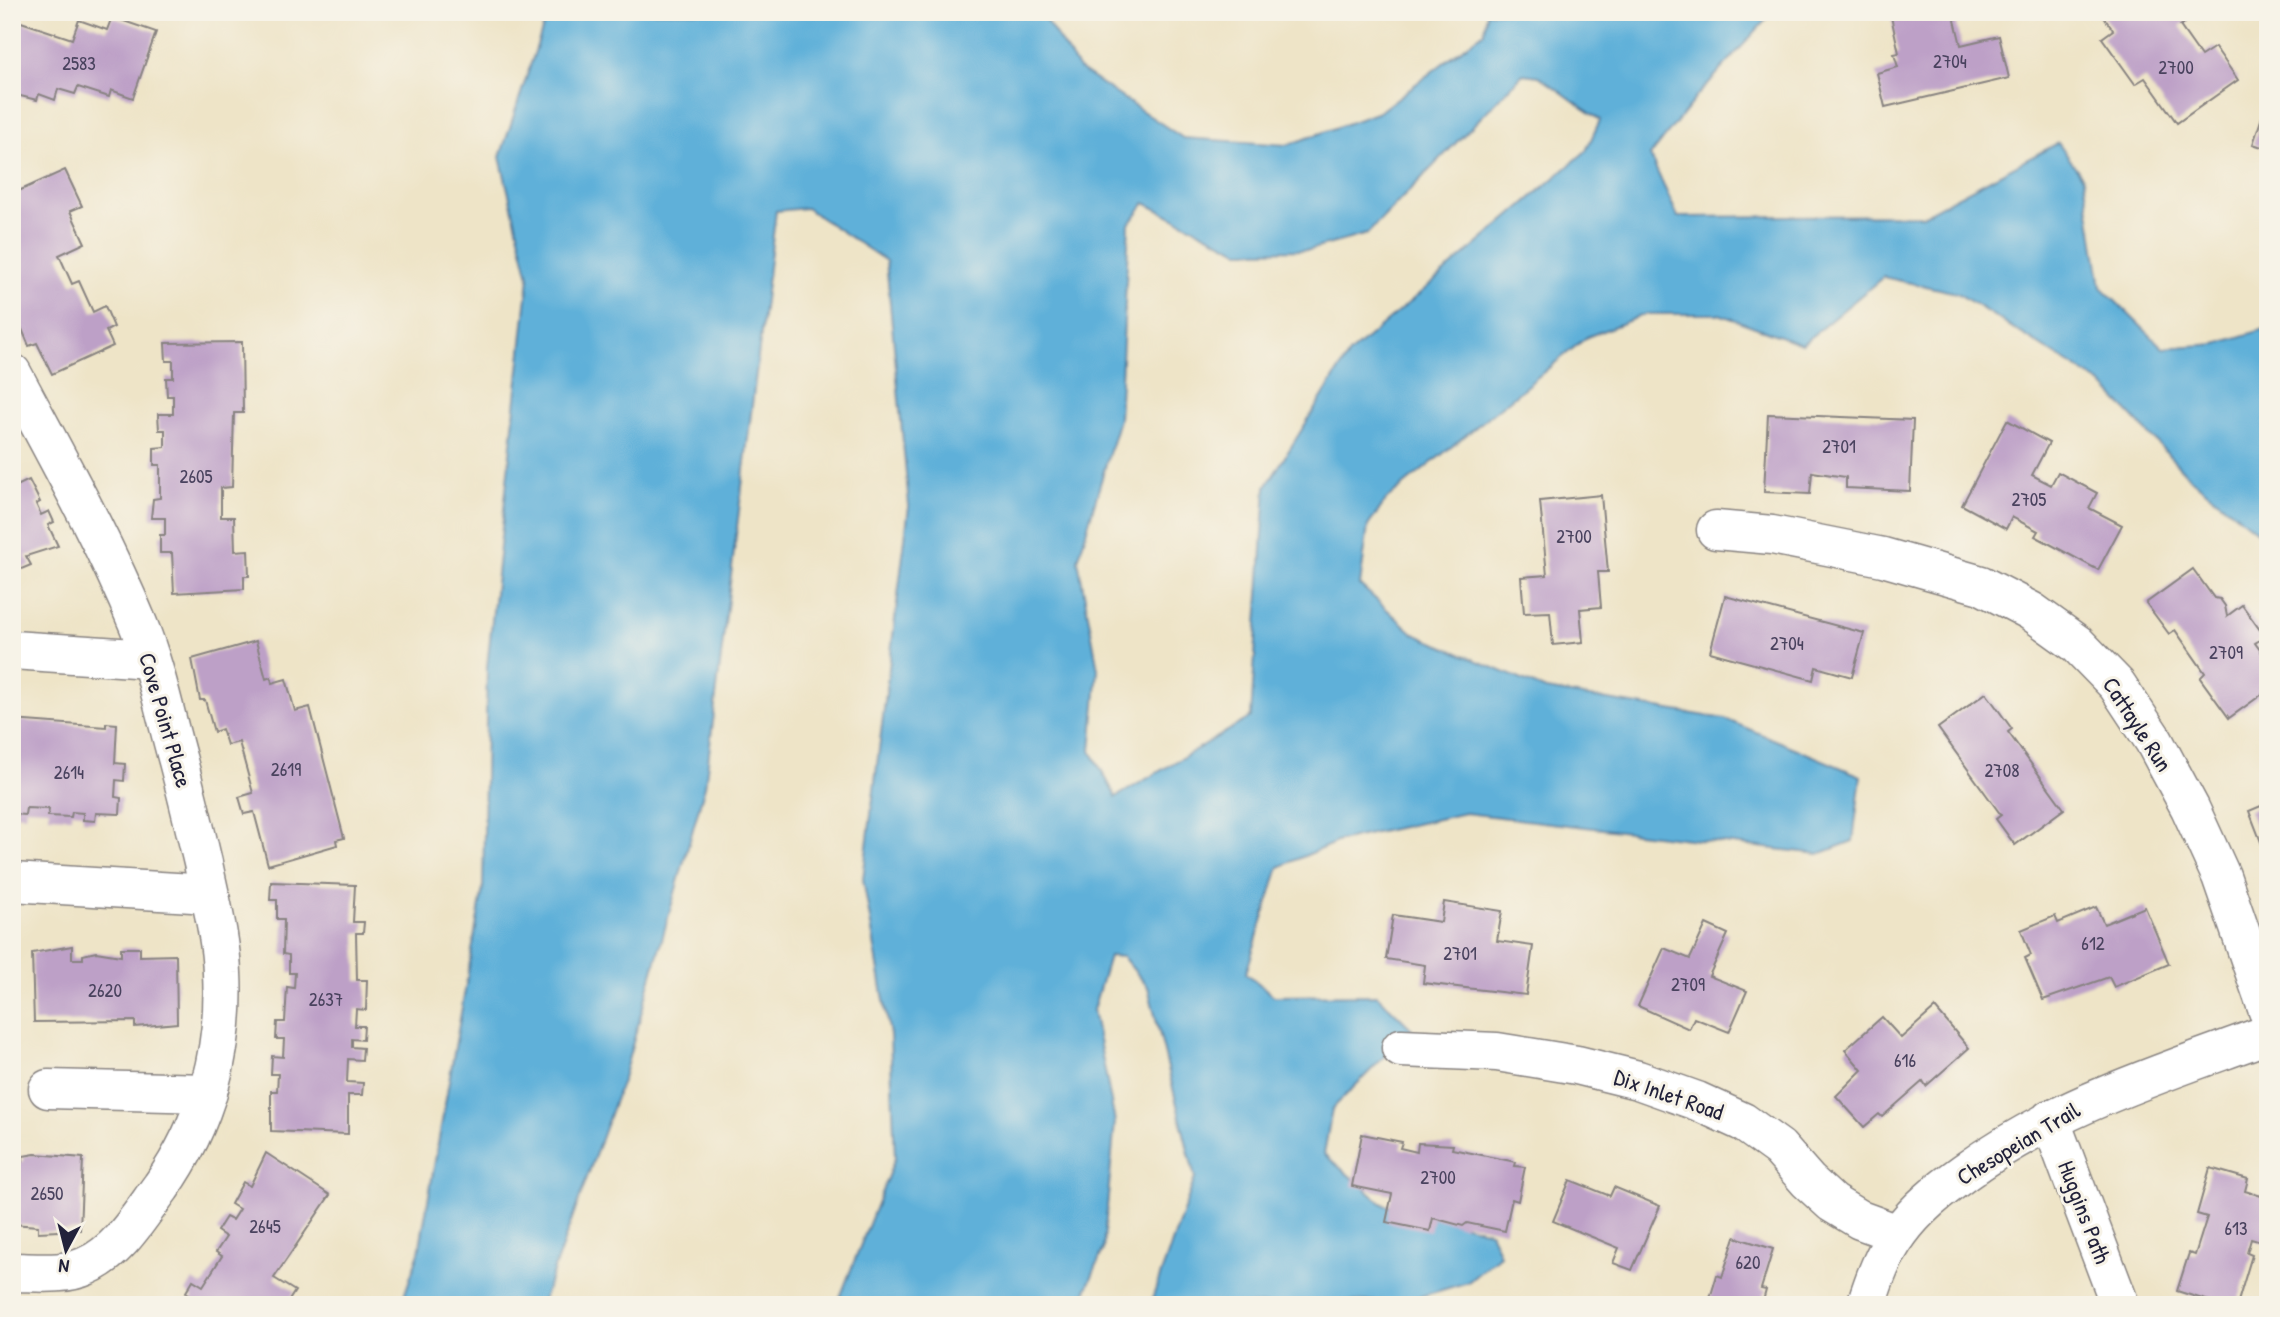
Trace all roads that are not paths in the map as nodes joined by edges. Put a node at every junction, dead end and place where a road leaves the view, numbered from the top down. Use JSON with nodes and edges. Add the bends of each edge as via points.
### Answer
{"nodes":[{"id":1,"x":12,"y":373,"type":"edge"},
{"id":2,"x":1716,"y":530,"type":"dead end"},
{"id":3,"x":12,"y":650,"type":"edge"},
{"id":4,"x":150,"y":659,"type":"junction"},
{"id":5,"x":12,"y":882,"type":"edge"},
{"id":6,"x":209,"y":894,"type":"junction"},
{"id":7,"x":2268,"y":1012,"type":"edge"},
{"id":8,"x":2268,"y":1034,"type":"edge"},
{"id":9,"x":1401,"y":1048,"type":"dead end"},
{"id":10,"x":48,"y":1089,"type":"dead end"},
{"id":11,"x":208,"y":1093,"type":"junction"},
{"id":12,"x":2049,"y":1119,"type":"junction"},
{"id":13,"x":1898,"y":1234,"type":"junction"},
{"id":14,"x":12,"y":1272,"type":"edge"},
{"id":15,"x":1866,"y":1305,"type":"edge"},
{"id":16,"x":2120,"y":1305,"type":"edge"}],
"edges":[{"from":1,"to":4,"type":"street","name":"Cove Point Place","via":[[90,521]]},
{"from":2,"to":7,"type":"street","name":"Cattayle Run","via":[[1772,535],[1883,557],[1981,586],[2031,611],[2077,644],[2117,685],[2190,808],[2221,876]]},
{"from":3,"to":4,"type":"street"},
{"from":4,"to":6,"type":"street","name":"Cove Point Place"},
{"from":5,"to":6,"type":"street"},
{"from":6,"to":11,"type":"street","name":"Cove Point Place","via":[[222,971],[222,1024]]},
{"from":8,"to":12,"type":"street","name":"Chesopeian Trail"},
{"from":9,"to":13,"type":"street","name":"Dix Inlet Road","via":[[1497,1052],[1577,1065],[1697,1101],[1743,1122],[1779,1148],[1832,1203]]},
{"from":10,"to":11,"type":"street"},
{"from":11,"to":14,"type":"street","name":"Cove Point Place","via":[[175,1168],[107,1254],[85,1267],[59,1272]]},
{"from":12,"to":13,"type":"street","name":"Chesopeian Trail","via":[[1928,1199]]},
{"from":12,"to":16,"type":"street","name":"Huggins Path"},
{"from":13,"to":15,"type":"street","name":"Chesopeian Trail","via":[[1878,1269]]}]}
